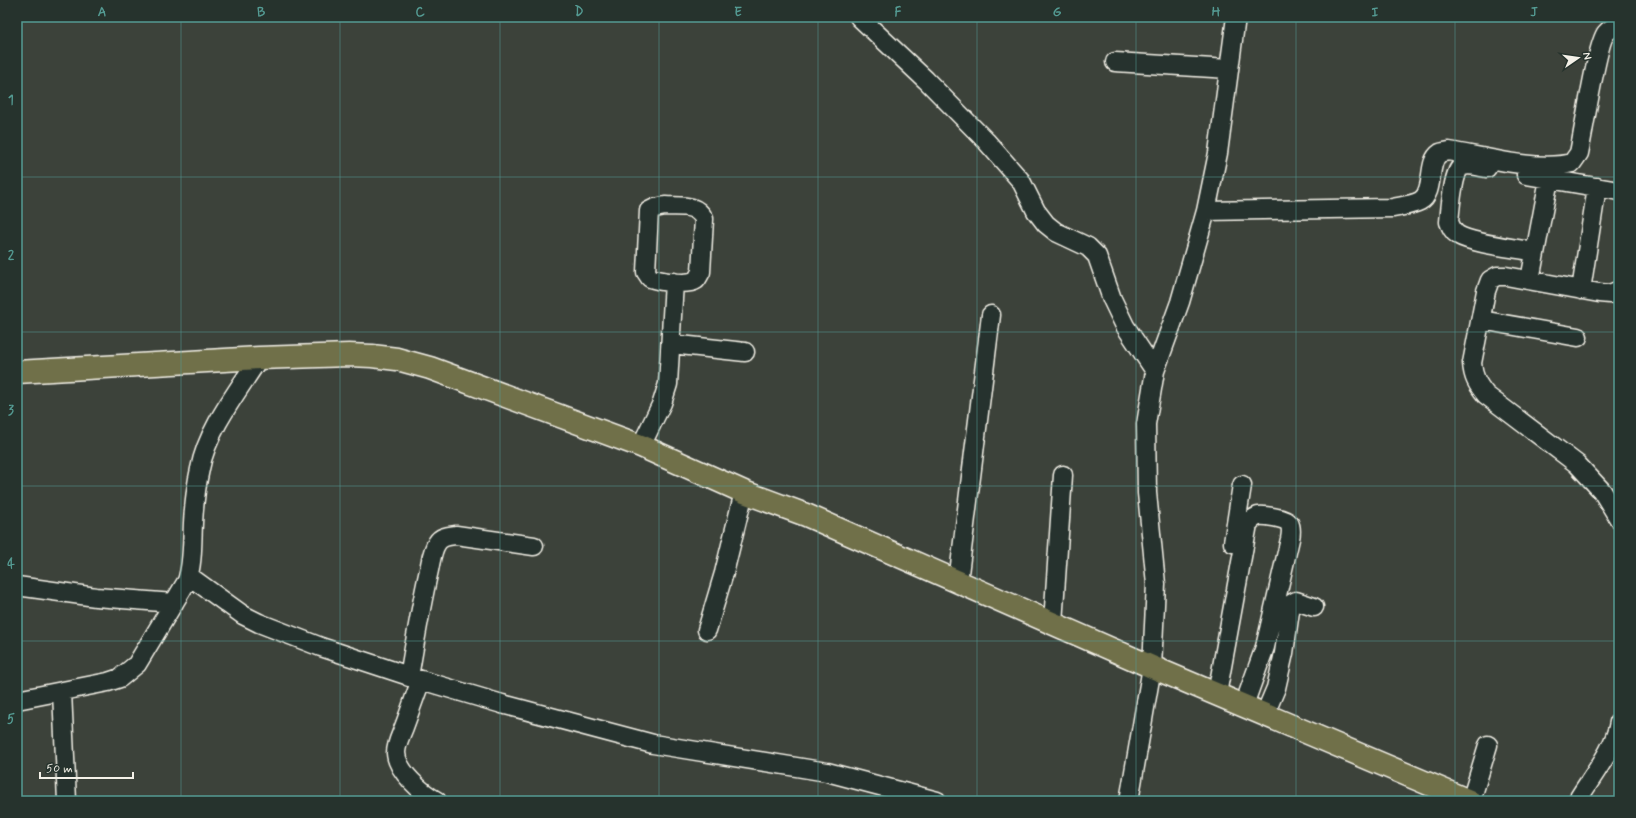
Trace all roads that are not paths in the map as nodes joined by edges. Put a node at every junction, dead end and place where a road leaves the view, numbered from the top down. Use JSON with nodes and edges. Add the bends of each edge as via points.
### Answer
{"nodes":[{"id":1,"x":859,"y":17,"type":"edge"},
{"id":2,"x":1236,"y":17,"type":"edge"},
{"id":3,"x":1619,"y":27,"type":"edge"},
{"id":4,"x":1115,"y":62,"type":"dead end"},
{"id":5,"x":1229,"y":69,"type":"junction"},
{"id":6,"x":1549,"y":179,"type":"junction"},
{"id":7,"x":1596,"y":187,"type":"junction"},
{"id":8,"x":1619,"y":190,"type":"edge"},
{"id":9,"x":1206,"y":211,"type":"junction"},
{"id":10,"x":1535,"y":252,"type":"junction"},
{"id":11,"x":1530,"y":280,"type":"junction"},
{"id":12,"x":674,"y":282,"type":"junction"},
{"id":13,"x":1581,"y":290,"type":"junction"},
{"id":14,"x":1619,"y":290,"type":"edge"},
{"id":15,"x":991,"y":315,"type":"dead end"},
{"id":16,"x":1481,"y":320,"type":"junction"},
{"id":17,"x":1578,"y":337,"type":"dead end"},
{"id":18,"x":671,"y":344,"type":"junction"},
{"id":19,"x":744,"y":352,"type":"dead end"},
{"id":20,"x":259,"y":358,"type":"junction"},
{"id":21,"x":1155,"y":371,"type":"junction"},
{"id":22,"x":17,"y":372,"type":"edge"},
{"id":23,"x":641,"y":446,"type":"junction"},
{"id":24,"x":1063,"y":475,"type":"dead end"},
{"id":25,"x":1242,"y":484,"type":"dead end"},
{"id":26,"x":744,"y":492,"type":"junction"},
{"id":27,"x":1619,"y":519,"type":"edge"},
{"id":28,"x":534,"y":546,"type":"dead end"},
{"id":29,"x":189,"y":576,"type":"junction"},
{"id":30,"x":958,"y":582,"type":"junction"},
{"id":31,"x":17,"y":586,"type":"edge"},
{"id":32,"x":174,"y":603,"type":"junction"},
{"id":33,"x":1314,"y":607,"type":"dead end"},
{"id":34,"x":1053,"y":623,"type":"junction"},
{"id":35,"x":707,"y":630,"type":"dead end"},
{"id":36,"x":1152,"y":667,"type":"junction"},
{"id":37,"x":415,"y":678,"type":"junction"},
{"id":38,"x":62,"y":692,"type":"junction"},
{"id":39,"x":1212,"y":692,"type":"junction"},
{"id":40,"x":17,"y":700,"type":"edge"},
{"id":41,"x":1244,"y":705,"type":"junction"},
{"id":42,"x":1265,"y":714,"type":"junction"},
{"id":43,"x":1619,"y":722,"type":"edge"},
{"id":44,"x":1488,"y":745,"type":"dead end"},
{"id":45,"x":67,"y":801,"type":"edge"},
{"id":46,"x":436,"y":801,"type":"edge"},
{"id":47,"x":937,"y":801,"type":"edge"},
{"id":48,"x":1129,"y":801,"type":"edge"},
{"id":49,"x":1470,"y":801,"type":"edge"},
{"id":50,"x":1577,"y":801,"type":"edge"}],
"edges":[{"from":1,"to":21,"type":"street","via":[[986,141],[1021,182],[1046,224],[1056,232],[1088,247],[1097,256],[1126,326]]},
{"from":2,"to":5,"type":"street"},
{"from":3,"to":9,"type":"street","via":[[1614,27],[1605,34],[1599,51],[1579,153],[1572,163],[1538,167],[1449,151],[1440,153],[1435,160],[1427,194],[1421,201],[1412,204],[1393,208]]},
{"from":4,"to":5,"type":"street"},
{"from":5,"to":9,"type":"street","via":[[1218,153]]},
{"from":6,"to":7,"type":"street"},
{"from":6,"to":10,"type":"street"},
{"from":6,"to":10,"type":"street","via":[[1468,165],[1462,166],[1455,177],[1449,222],[1451,229],[1469,240]]},
{"from":7,"to":8,"type":"street"},
{"from":7,"to":13,"type":"street"},
{"from":9,"to":21,"type":"street","via":[[1196,252]]},
{"from":10,"to":11,"type":"street"},
{"from":11,"to":13,"type":"street"},
{"from":11,"to":16,"type":"street","via":[[1497,276],[1490,280]]},
{"from":12,"to":12,"type":"street","via":[[650,278],[646,272],[648,215],[655,208],[665,206],[695,208],[704,219],[701,272],[692,282]]},
{"from":12,"to":18,"type":"street"},
{"from":13,"to":14,"type":"street","via":[[1610,294]]},
{"from":15,"to":30,"type":"street"},
{"from":16,"to":17,"type":"street"},
{"from":16,"to":27,"type":"street","via":[[1472,363],[1478,385],[1486,395],[1577,464],[1602,491]]},
{"from":18,"to":19,"type":"street"},
{"from":18,"to":23,"type":"street","via":[[668,384]]},
{"from":20,"to":22,"type":"main road"},
{"from":20,"to":23,"type":"main road","via":[[348,355],[397,359],[430,368]]},
{"from":20,"to":29,"type":"street","via":[[215,428],[204,453],[197,484]]},
{"from":21,"to":36,"type":"street","via":[[1146,424],[1147,493],[1156,584]]},
{"from":23,"to":26,"type":"main road"},
{"from":24,"to":34,"type":"street"},
{"from":25,"to":39,"type":"street"},
{"from":26,"to":30,"type":"main road","via":[[806,515]]},
{"from":26,"to":35,"type":"street"},
{"from":28,"to":37,"type":"street","via":[[456,535],[441,538],[434,550],[427,577]]},
{"from":29,"to":32,"type":"street"},
{"from":29,"to":37,"type":"street","via":[[243,615],[259,623],[321,647]]},
{"from":30,"to":34,"type":"main road"},
{"from":31,"to":32,"type":"street","via":[[96,597]]},
{"from":32,"to":38,"type":"street","via":[[146,651],[130,671],[108,682]]},
{"from":33,"to":42,"type":"street","via":[[1296,601],[1291,604],[1276,688]]},
{"from":34,"to":36,"type":"main road"},
{"from":36,"to":39,"type":"main road"},
{"from":36,"to":48,"type":"street"},
{"from":37,"to":46,"type":"street","via":[[396,755],[414,784]]},
{"from":37,"to":47,"type":"street","via":[[653,744],[827,772]]},
{"from":38,"to":40,"type":"street"},
{"from":38,"to":45,"type":"street"},
{"from":39,"to":41,"type":"main road"},
{"from":39,"to":41,"type":"street","via":[[1248,524],[1258,516],[1285,520],[1291,530],[1290,539],[1265,647]]},
{"from":41,"to":42,"type":"main road"},
{"from":42,"to":49,"type":"main road"},
{"from":43,"to":50,"type":"street","via":[[1609,749]]},
{"from":44,"to":49,"type":"street"}]}
